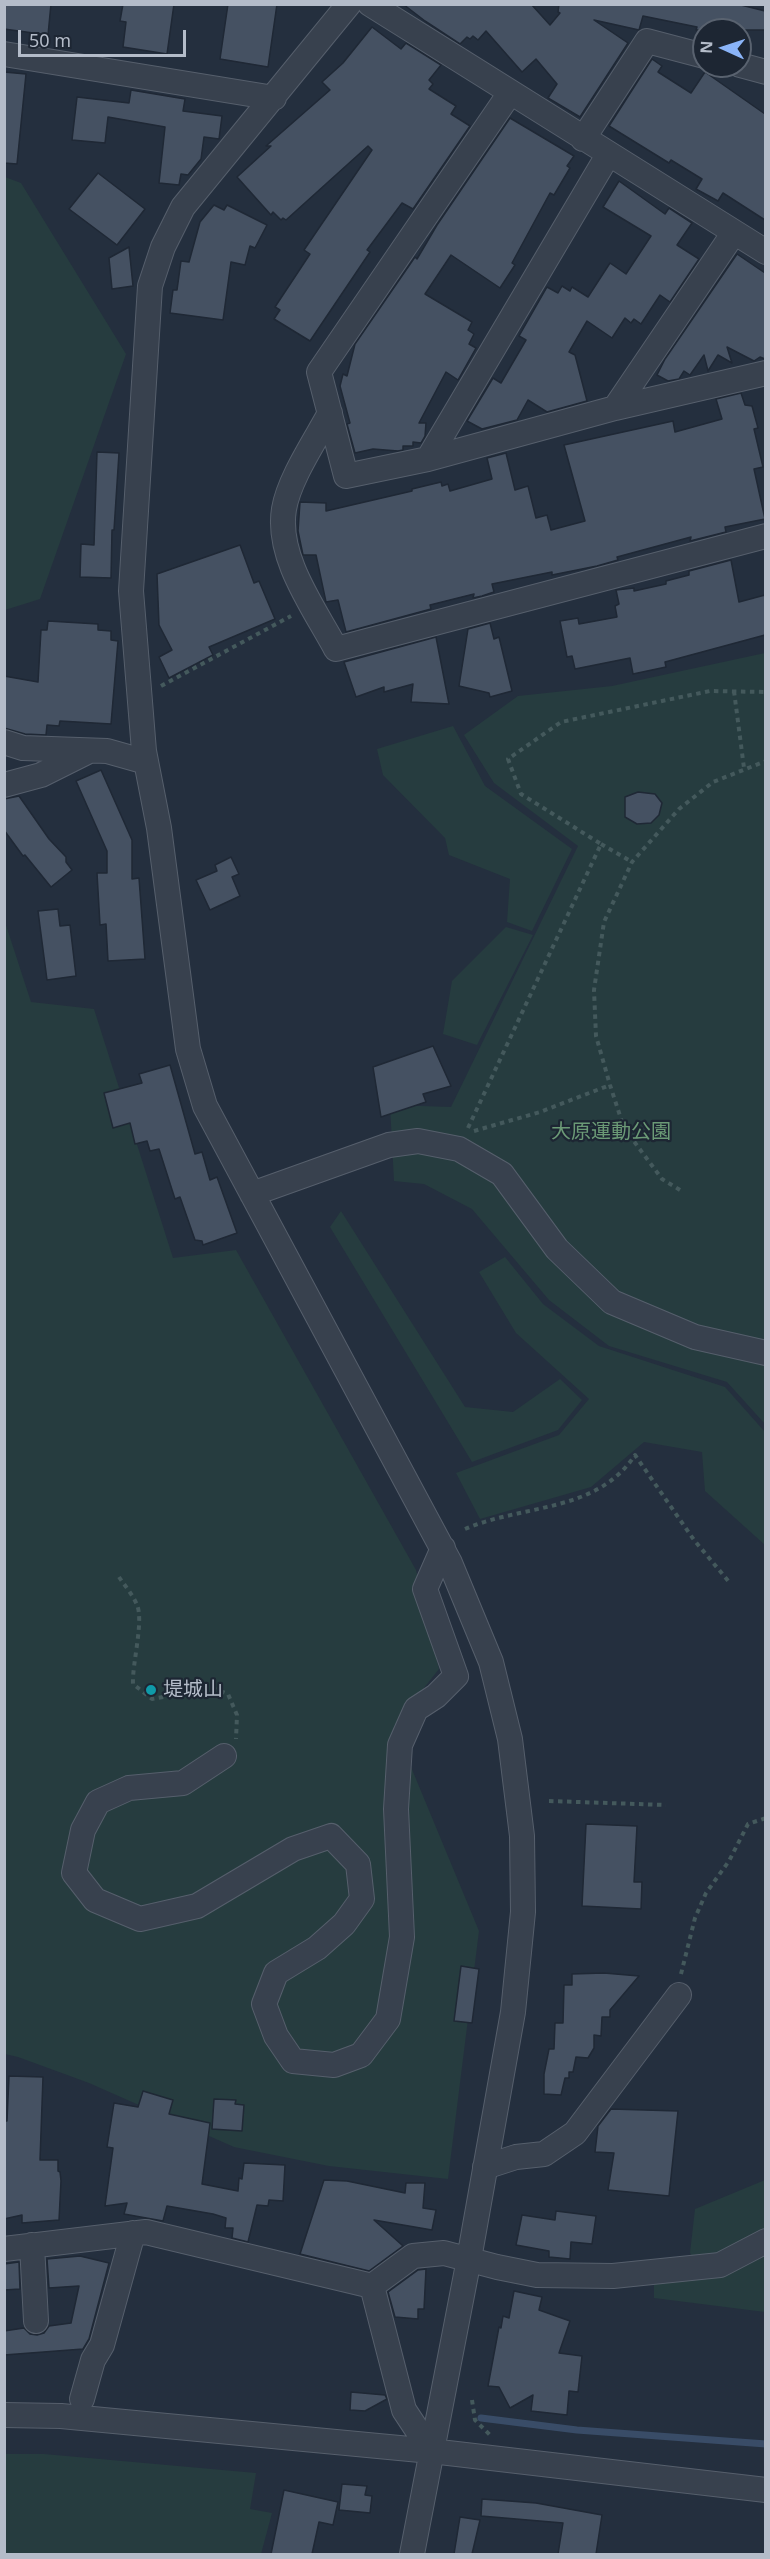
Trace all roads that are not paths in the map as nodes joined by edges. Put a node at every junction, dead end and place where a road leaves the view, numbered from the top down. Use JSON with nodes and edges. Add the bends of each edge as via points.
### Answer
{"nodes":[{"id":1,"x":349,"y":4,"type":"edge"},
{"id":2,"x":370,"y":4,"type":"edge"},
{"id":3,"x":692,"y":53,"type":"edge"},
{"id":4,"x":4,"y":54,"type":"edge"},
{"id":5,"x":510,"y":93,"type":"junction"},
{"id":6,"x":274,"y":98,"type":"junction"},
{"id":7,"x":583,"y":139,"type":"junction"},
{"id":8,"x":608,"y":155,"type":"junction"},
{"id":9,"x":733,"y":234,"type":"junction"},
{"id":10,"x":765,"y":252,"type":"edge"},
{"id":11,"x":765,"y":373,"type":"edge"},
{"id":12,"x":615,"y":408,"type":"junction"},
{"id":13,"x":330,"y":413,"type":"junction"},
{"id":14,"x":428,"y":459,"type":"junction"},
{"id":15,"x":765,"y":536,"type":"edge"},
{"id":16,"x":4,"y":742,"type":"edge"},
{"id":17,"x":91,"y":750,"type":"junction"},
{"id":18,"x":146,"y":762,"type":"junction"},
{"id":19,"x":4,"y":785,"type":"edge"},
{"id":20,"x":252,"y":1194,"type":"junction"},
{"id":21,"x":765,"y":1353,"type":"edge"},
{"id":22,"x":443,"y":1548,"type":"junction"},
{"id":23,"x":224,"y":1756,"type":"road end"},
{"id":24,"x":679,"y":1995,"type":"road end"},
{"id":25,"x":485,"y":2167,"type":"junction"},
{"id":26,"x":133,"y":2233,"type":"junction"},
{"id":27,"x":765,"y":2241,"type":"edge"},
{"id":28,"x":32,"y":2244,"type":"junction"},
{"id":29,"x":4,"y":2249,"type":"edge"},
{"id":30,"x":469,"y":2259,"type":"junction"},
{"id":31,"x":372,"y":2286,"type":"junction"},
{"id":32,"x":36,"y":2321,"type":"dead end"},
{"id":33,"x":82,"y":2399,"type":"dead end"},
{"id":34,"x":4,"y":2415,"type":"edge"},
{"id":35,"x":431,"y":2451,"type":"junction"},
{"id":36,"x":765,"y":2490,"type":"edge"},
{"id":37,"x":412,"y":2554,"type":"edge"}],
"edges":[{"from":1,"to":6,"type":"street"},
{"from":2,"to":5,"type":"street"},
{"from":3,"to":7,"type":"street","via":[[647,41]]},
{"from":4,"to":6,"type":"street"},
{"from":5,"to":7,"type":"street"},
{"from":5,"to":13,"type":"street","via":[[319,372]]},
{"from":6,"to":18,"type":"street","via":[[183,207],[163,247],[150,286],[131,591]]},
{"from":7,"to":8,"type":"street"},
{"from":8,"to":9,"type":"street"},
{"from":8,"to":14,"type":"street"},
{"from":9,"to":10,"type":"street"},
{"from":9,"to":12,"type":"street"},
{"from":11,"to":12,"type":"street"},
{"from":12,"to":14,"type":"street"},
{"from":13,"to":14,"type":"street","via":[[346,476]]},
{"from":13,"to":15,"type":"street","via":[[295,479],[284,507],[282,532],[287,556],[336,649]]},
{"from":16,"to":17,"type":"street","via":[[22,748]]},
{"from":17,"to":18,"type":"street"},
{"from":17,"to":19,"type":"street","via":[[40,775]]},
{"from":18,"to":20,"type":"street","via":[[159,828],[188,1049],[206,1106]]},
{"from":20,"to":21,"type":"street","via":[[389,1145],[418,1141],[459,1149],[502,1174],[557,1249],[612,1302],[695,1337]]},
{"from":20,"to":22,"type":"street"},
{"from":22,"to":23,"type":"street","via":[[425,1589],[456,1676],[416,1709],[400,1745],[396,1809],[402,1937],[388,2019],[362,2055],[334,2065],[293,2061],[276,2036],[264,2004],[276,1973],[317,1948],[344,1924],[362,1899],[358,1864],[331,1836],[293,1849],[197,1906],[140,1920],[95,1900],[74,1873],[83,1830],[98,1802],[129,1788],[183,1783]]},
{"from":22,"to":25,"type":"street","via":[[491,1662],[510,1739],[522,1836],[523,1912],[513,2013]]},
{"from":24,"to":25,"type":"street","via":[[575,2133],[544,2154],[516,2157]]},
{"from":25,"to":30,"type":"street"},
{"from":26,"to":28,"type":"street"},
{"from":26,"to":31,"type":"street","via":[[146,2232]]},
{"from":26,"to":33,"type":"street","via":[[105,2336],[93,2360]]},
{"from":27,"to":30,"type":"street","via":[[720,2265],[612,2276],[537,2275]]},
{"from":28,"to":29,"type":"street"},
{"from":28,"to":32,"type":"street"},
{"from":30,"to":31,"type":"street","via":[[444,2253],[413,2256]]},
{"from":30,"to":35,"type":"street"},
{"from":31,"to":35,"type":"street","via":[[404,2410]]},
{"from":34,"to":35,"type":"street","via":[[61,2416]]},
{"from":35,"to":36,"type":"street"},
{"from":35,"to":37,"type":"street"}]}
